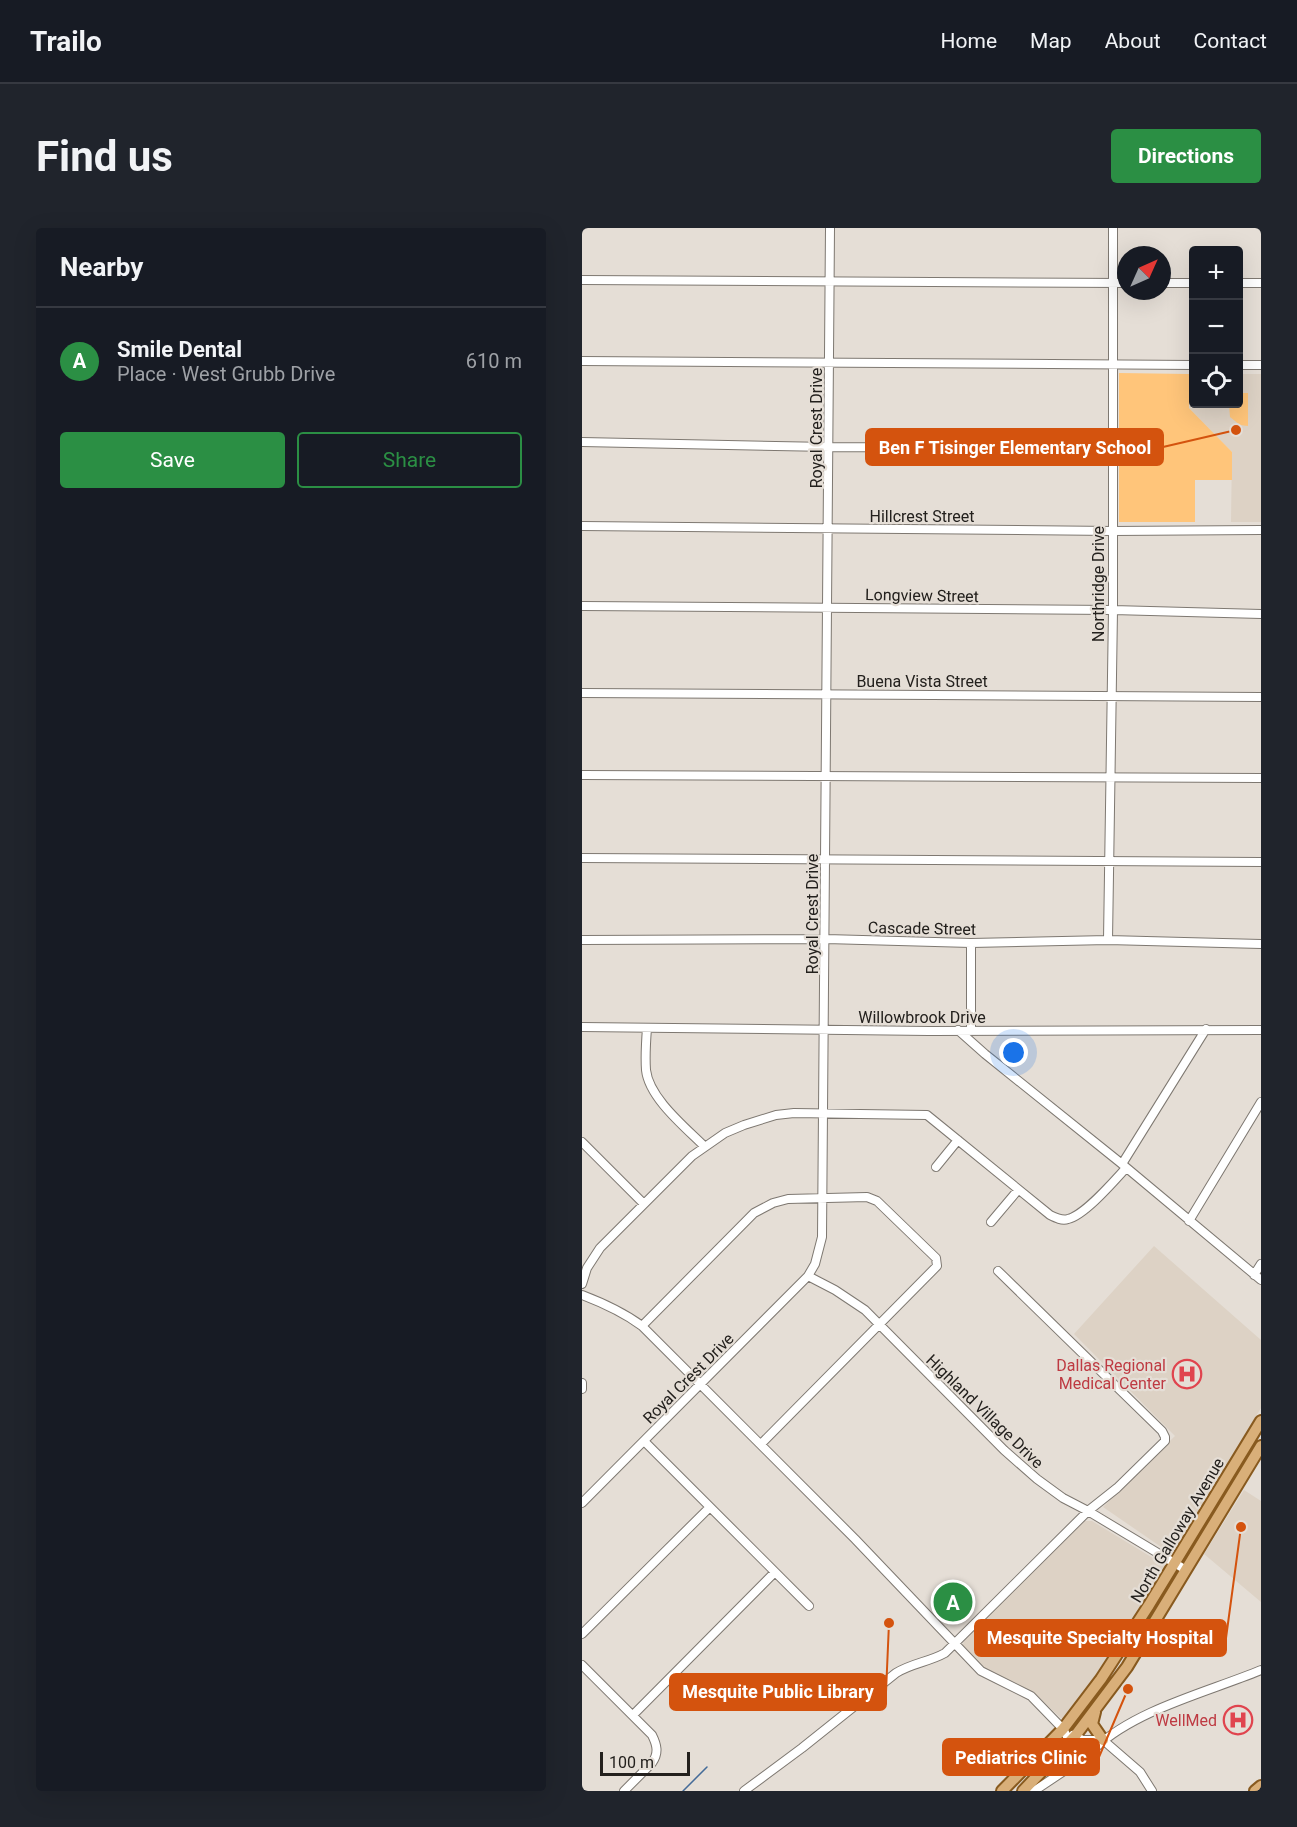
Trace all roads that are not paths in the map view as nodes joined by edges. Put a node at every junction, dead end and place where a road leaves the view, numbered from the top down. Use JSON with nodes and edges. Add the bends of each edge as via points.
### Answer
{"nodes":[{"id":1,"x":830,"y":228,"type":"edge"},
{"id":2,"x":1113,"y":228,"type":"edge"},
{"id":3,"x":582,"y":280,"type":"edge"},
{"id":4,"x":830,"y":281,"type":"junction"},
{"id":5,"x":1113,"y":283,"type":"junction"},
{"id":6,"x":1117,"y":283,"type":"edge"},
{"id":7,"x":1171,"y":283,"type":"edge"},
{"id":8,"x":1189,"y":283,"type":"edge"},
{"id":9,"x":1243,"y":283,"type":"edge"},
{"id":10,"x":1261,"y":283,"type":"edge"},
{"id":11,"x":582,"y":362,"type":"edge"},
{"id":12,"x":830,"y":364,"type":"junction"},
{"id":13,"x":1112,"y":365,"type":"junction"},
{"id":14,"x":1189,"y":365,"type":"edge"},
{"id":15,"x":1243,"y":365,"type":"edge"},
{"id":16,"x":1261,"y":365,"type":"edge"},
{"id":17,"x":582,"y":442,"type":"edge"},
{"id":18,"x":829,"y":447,"type":"junction"},
{"id":19,"x":1112,"y":448,"type":"junction"},
{"id":20,"x":582,"y":526,"type":"edge"},
{"id":21,"x":828,"y":529,"type":"junction"},
{"id":22,"x":1261,"y":530,"type":"edge"},
{"id":23,"x":1112,"y":531,"type":"junction"},
{"id":24,"x":582,"y":606,"type":"edge"},
{"id":25,"x":828,"y":608,"type":"junction"},
{"id":26,"x":1113,"y":610,"type":"junction"},
{"id":27,"x":1261,"y":614,"type":"edge"},
{"id":28,"x":582,"y":693,"type":"edge"},
{"id":29,"x":827,"y":694,"type":"junction"},
{"id":30,"x":1110,"y":696,"type":"junction"},
{"id":31,"x":1261,"y":697,"type":"edge"},
{"id":32,"x":582,"y":775,"type":"edge"},
{"id":33,"x":827,"y":776,"type":"junction"},
{"id":34,"x":1110,"y":777,"type":"junction"},
{"id":35,"x":1261,"y":778,"type":"edge"},
{"id":36,"x":582,"y":858,"type":"edge"},
{"id":37,"x":826,"y":860,"type":"junction"},
{"id":38,"x":1110,"y":861,"type":"junction"},
{"id":39,"x":1261,"y":862,"type":"edge"},
{"id":40,"x":826,"y":939,"type":"junction"},
{"id":41,"x":582,"y":940,"type":"edge"},
{"id":42,"x":1108,"y":940,"type":"junction"},
{"id":43,"x":971,"y":943,"type":"junction"},
{"id":44,"x":1261,"y":944,"type":"edge"},
{"id":45,"x":582,"y":1027,"type":"edge"},
{"id":46,"x":647,"y":1028,"type":"junction"},
{"id":47,"x":1206,"y":1029,"type":"junction"},
{"id":48,"x":825,"y":1030,"type":"junction"},
{"id":49,"x":958,"y":1030,"type":"junction"},
{"id":50,"x":1261,"y":1030,"type":"edge"},
{"id":51,"x":971,"y":1031,"type":"junction"},
{"id":52,"x":1261,"y":1102,"type":"edge"},
{"id":53,"x":824,"y":1114,"type":"junction"},
{"id":54,"x":958,"y":1140,"type":"junction"},
{"id":55,"x":582,"y":1142,"type":"edge"},
{"id":56,"x":704,"y":1146,"type":"junction"},
{"id":57,"x":1124,"y":1166,"type":"junction"},
{"id":58,"x":936,"y":1167,"type":"dead end"},
{"id":59,"x":1018,"y":1190,"type":"junction"},
{"id":60,"x":824,"y":1197,"type":"junction"},
{"id":61,"x":644,"y":1204,"type":"junction"},
{"id":62,"x":1189,"y":1221,"type":"junction"},
{"id":63,"x":991,"y":1222,"type":"dead end"},
{"id":64,"x":1261,"y":1264,"type":"edge"},
{"id":65,"x":998,"y":1271,"type":"dead end"},
{"id":66,"x":808,"y":1276,"type":"junction"},
{"id":67,"x":1258,"y":1277,"type":"edge"},
{"id":68,"x":582,"y":1284,"type":"edge"},
{"id":69,"x":582,"y":1295,"type":"edge"},
{"id":70,"x":879,"y":1325,"type":"junction"},
{"id":71,"x":642,"y":1326,"type":"junction"},
{"id":72,"x":582,"y":1383,"type":"edge"},
{"id":73,"x":700,"y":1384,"type":"junction"},
{"id":74,"x":582,"y":1389,"type":"edge"},
{"id":75,"x":1261,"y":1421,"type":"edge"},
{"id":76,"x":644,"y":1441,"type":"junction"},
{"id":77,"x":761,"y":1443,"type":"junction"},
{"id":78,"x":1261,"y":1446,"type":"edge"},
{"id":79,"x":582,"y":1503,"type":"edge"},
{"id":80,"x":710,"y":1507,"type":"junction"},
{"id":81,"x":1088,"y":1511,"type":"junction"},
{"id":82,"x":1201,"y":1519,"type":"junction"},
{"id":83,"x":1203,"y":1540,"type":"junction"},
{"id":84,"x":1174,"y":1563,"type":"junction"},
{"id":85,"x":1186,"y":1570,"type":"junction"},
{"id":86,"x":775,"y":1572,"type":"junction"},
{"id":87,"x":1151,"y":1601,"type":"junction"},
{"id":88,"x":809,"y":1606,"type":"dead end"},
{"id":89,"x":1149,"y":1633,"type":"junction"},
{"id":90,"x":582,"y":1634,"type":"edge"},
{"id":91,"x":955,"y":1644,"type":"junction"},
{"id":92,"x":1115,"y":1659,"type":"junction"},
{"id":93,"x":582,"y":1665,"type":"edge"},
{"id":94,"x":1127,"y":1667,"type":"junction"},
{"id":95,"x":1261,"y":1670,"type":"edge"},
{"id":96,"x":1096,"y":1708,"type":"junction"},
{"id":97,"x":633,"y":1715,"type":"junction"},
{"id":98,"x":1063,"y":1729,"type":"junction"},
{"id":99,"x":1072,"y":1739,"type":"junction"},
{"id":100,"x":1099,"y":1744,"type":"junction"},
{"id":101,"x":1261,"y":1786,"type":"edge"},
{"id":102,"x":745,"y":1790,"type":"edge"},
{"id":103,"x":624,"y":1791,"type":"edge"},
{"id":104,"x":1002,"y":1791,"type":"edge"},
{"id":105,"x":1023,"y":1791,"type":"edge"},
{"id":106,"x":1034,"y":1791,"type":"edge"},
{"id":107,"x":1152,"y":1791,"type":"edge"},
{"id":108,"x":1256,"y":1791,"type":"edge"}],
"edges":[{"from":1,"to":4,"type":"street","name":"Royal Crest Drive"},
{"from":2,"to":5,"type":"street","name":"Northridge Drive"},
{"from":3,"to":4,"type":"street"},
{"from":4,"to":5,"type":"street"},
{"from":4,"to":12,"type":"street","name":"Royal Crest Drive"},
{"from":5,"to":6,"type":"street"},
{"from":5,"to":13,"type":"street","name":"Northridge Drive"},
{"from":7,"to":8,"type":"street"},
{"from":9,"to":10,"type":"street"},
{"from":11,"to":12,"type":"street"},
{"from":12,"to":13,"type":"street"},
{"from":12,"to":18,"type":"street","name":"Royal Crest Drive"},
{"from":13,"to":14,"type":"street"},
{"from":13,"to":19,"type":"street","name":"Northridge Drive"},
{"from":15,"to":16,"type":"street"},
{"from":17,"to":18,"type":"street"},
{"from":18,"to":19,"type":"street"},
{"from":18,"to":21,"type":"street","name":"Royal Crest Drive"},
{"from":19,"to":23,"type":"street","name":"Northridge Drive"},
{"from":20,"to":21,"type":"street","name":"Hillcrest Street"},
{"from":21,"to":23,"type":"street","name":"Hillcrest Street"},
{"from":21,"to":25,"type":"street","name":"Royal Crest Drive"},
{"from":22,"to":23,"type":"street","name":"Hillcrest Street"},
{"from":23,"to":26,"type":"street","name":"Northridge Drive"},
{"from":24,"to":25,"type":"street","name":"Longview Street"},
{"from":25,"to":26,"type":"street","name":"Longview Street"},
{"from":25,"to":29,"type":"street","name":"Royal Crest Drive"},
{"from":26,"to":27,"type":"street","name":"Longview Street"},
{"from":26,"to":30,"type":"street","name":"Northridge Drive"},
{"from":28,"to":29,"type":"street","name":"Buena Vista Street"},
{"from":29,"to":30,"type":"street","name":"Buena Vista Street"},
{"from":29,"to":33,"type":"street","name":"Royal Crest Drive"},
{"from":30,"to":31,"type":"street","name":"Buena Vista Street"},
{"from":30,"to":34,"type":"street","name":"Northridge Drive"},
{"from":32,"to":33,"type":"street"},
{"from":33,"to":34,"type":"street"},
{"from":33,"to":37,"type":"street","name":"Royal Crest Drive"},
{"from":34,"to":35,"type":"street"},
{"from":34,"to":38,"type":"street","name":"Northridge Drive"},
{"from":36,"to":37,"type":"street"},
{"from":37,"to":38,"type":"street"},
{"from":37,"to":40,"type":"street","name":"Royal Crest Drive"},
{"from":38,"to":39,"type":"street"},
{"from":38,"to":42,"type":"street","name":"Northridge Drive"},
{"from":40,"to":41,"type":"street","name":"Cascade Street"},
{"from":40,"to":43,"type":"street","name":"Cascade Street"},
{"from":40,"to":48,"type":"street","name":"Royal Crest Drive"},
{"from":42,"to":43,"type":"street","name":"Cascade Street"},
{"from":42,"to":44,"type":"street","name":"Cascade Street"},
{"from":43,"to":51,"type":"street"},
{"from":45,"to":46,"type":"street","name":"Willowbrook Drive"},
{"from":46,"to":48,"type":"street","name":"Willowbrook Drive"},
{"from":46,"to":56,"type":"street","via":[[646,1070],[651,1086]]},
{"from":47,"to":50,"type":"street","name":"Willowbrook Drive"},
{"from":47,"to":51,"type":"street","name":"Willowbrook Drive"},
{"from":47,"to":57,"type":"street"},
{"from":48,"to":49,"type":"street","name":"Willowbrook Drive"},
{"from":48,"to":53,"type":"street","name":"Royal Crest Drive"},
{"from":49,"to":51,"type":"street","name":"Willowbrook Drive"},
{"from":49,"to":57,"type":"street"},
{"from":52,"to":62,"type":"street"},
{"from":53,"to":54,"type":"street","via":[[922,1114]]},
{"from":53,"to":56,"type":"street","via":[[776,1115],[744,1125]]},
{"from":53,"to":60,"type":"street","name":"Royal Crest Drive"},
{"from":54,"to":58,"type":"street"},
{"from":54,"to":59,"type":"street"},
{"from":55,"to":61,"type":"street"},
{"from":56,"to":61,"type":"street"},
{"from":57,"to":59,"type":"street","via":[[1104,1192],[1067,1220],[1050,1215]]},
{"from":57,"to":62,"type":"street"},
{"from":59,"to":63,"type":"street"},
{"from":60,"to":66,"type":"street","name":"Royal Crest Drive","via":[[822,1237]]},
{"from":60,"to":70,"type":"street","via":[[867,1197],[878,1201],[936,1258],[937,1266]]},
{"from":60,"to":71,"type":"street","via":[[788,1199],[754,1213]]},
{"from":61,"to":68,"type":"street","via":[[600,1248]]},
{"from":62,"to":67,"type":"street"},
{"from":64,"to":67,"type":"street"},
{"from":65,"to":81,"type":"street","via":[[1162,1431],[1165,1441],[1155,1452]]},
{"from":66,"to":70,"type":"street","name":"Highland Village Drive","via":[[865,1310]]},
{"from":66,"to":73,"type":"street","name":"Royal Crest Drive"},
{"from":69,"to":71,"type":"street"},
{"from":70,"to":77,"type":"street"},
{"from":70,"to":81,"type":"street","name":"Highland Village Drive","via":[[1004,1450],[1037,1479]]},
{"from":71,"to":73,"type":"street"},
{"from":72,"to":74,"type":"street"},
{"from":73,"to":76,"type":"street","name":"Royal Crest Drive"},
{"from":73,"to":77,"type":"street"},
{"from":75,"to":82,"type":"main road","name":"North Galloway Avenue"},
{"from":76,"to":79,"type":"street","name":"Royal Crest Drive"},
{"from":76,"to":80,"type":"street"},
{"from":77,"to":91,"type":"street"},
{"from":78,"to":83,"type":"main road","name":"North Galloway Avenue"},
{"from":80,"to":86,"type":"street"},
{"from":80,"to":90,"type":"street"},
{"from":81,"to":84,"type":"street","name":"Highland Village Drive"},
{"from":81,"to":91,"type":"street"},
{"from":82,"to":83,"type":"main road","via":[[1199,1532]]},
{"from":82,"to":84,"type":"main road","name":"North Galloway Avenue"},
{"from":83,"to":85,"type":"main road","name":"North Galloway Avenue"},
{"from":84,"to":85,"type":"street","name":"Highland Village Drive"},
{"from":84,"to":87,"type":"main road","name":"North Galloway Avenue"},
{"from":85,"to":89,"type":"main road","name":"North Galloway Avenue"},
{"from":86,"to":88,"type":"street"},
{"from":86,"to":97,"type":"street"},
{"from":87,"to":89,"type":"main road","via":[[1141,1625]]},
{"from":87,"to":92,"type":"main road","name":"North Galloway Avenue"},
{"from":89,"to":94,"type":"main road","name":"North Galloway Avenue"},
{"from":91,"to":98,"type":"street","via":[[981,1671],[1031,1696]]},
{"from":91,"to":102,"type":"street","via":[[933,1660],[896,1673]]},
{"from":92,"to":94,"type":"main road"},
{"from":92,"to":98,"type":"main road","name":"North Galloway Avenue"},
{"from":93,"to":97,"type":"street"},
{"from":94,"to":96,"type":"main road","name":"North Galloway Avenue"},
{"from":95,"to":100,"type":"street","via":[[1151,1712]]},
{"from":96,"to":99,"type":"main road","name":"North Galloway Avenue"},
{"from":96,"to":100,"type":"main road","via":[[1091,1720]]},
{"from":97,"to":103,"type":"street","via":[[657,1744],[656,1757]]},
{"from":98,"to":99,"type":"street"},
{"from":98,"to":104,"type":"main road","name":"North Galloway Avenue"},
{"from":99,"to":100,"type":"street"},
{"from":99,"to":105,"type":"main road","name":"North Galloway Avenue"},
{"from":100,"to":106,"type":"street"},
{"from":100,"to":107,"type":"street","via":[[1140,1772]]},
{"from":101,"to":108,"type":"main road"}]}
